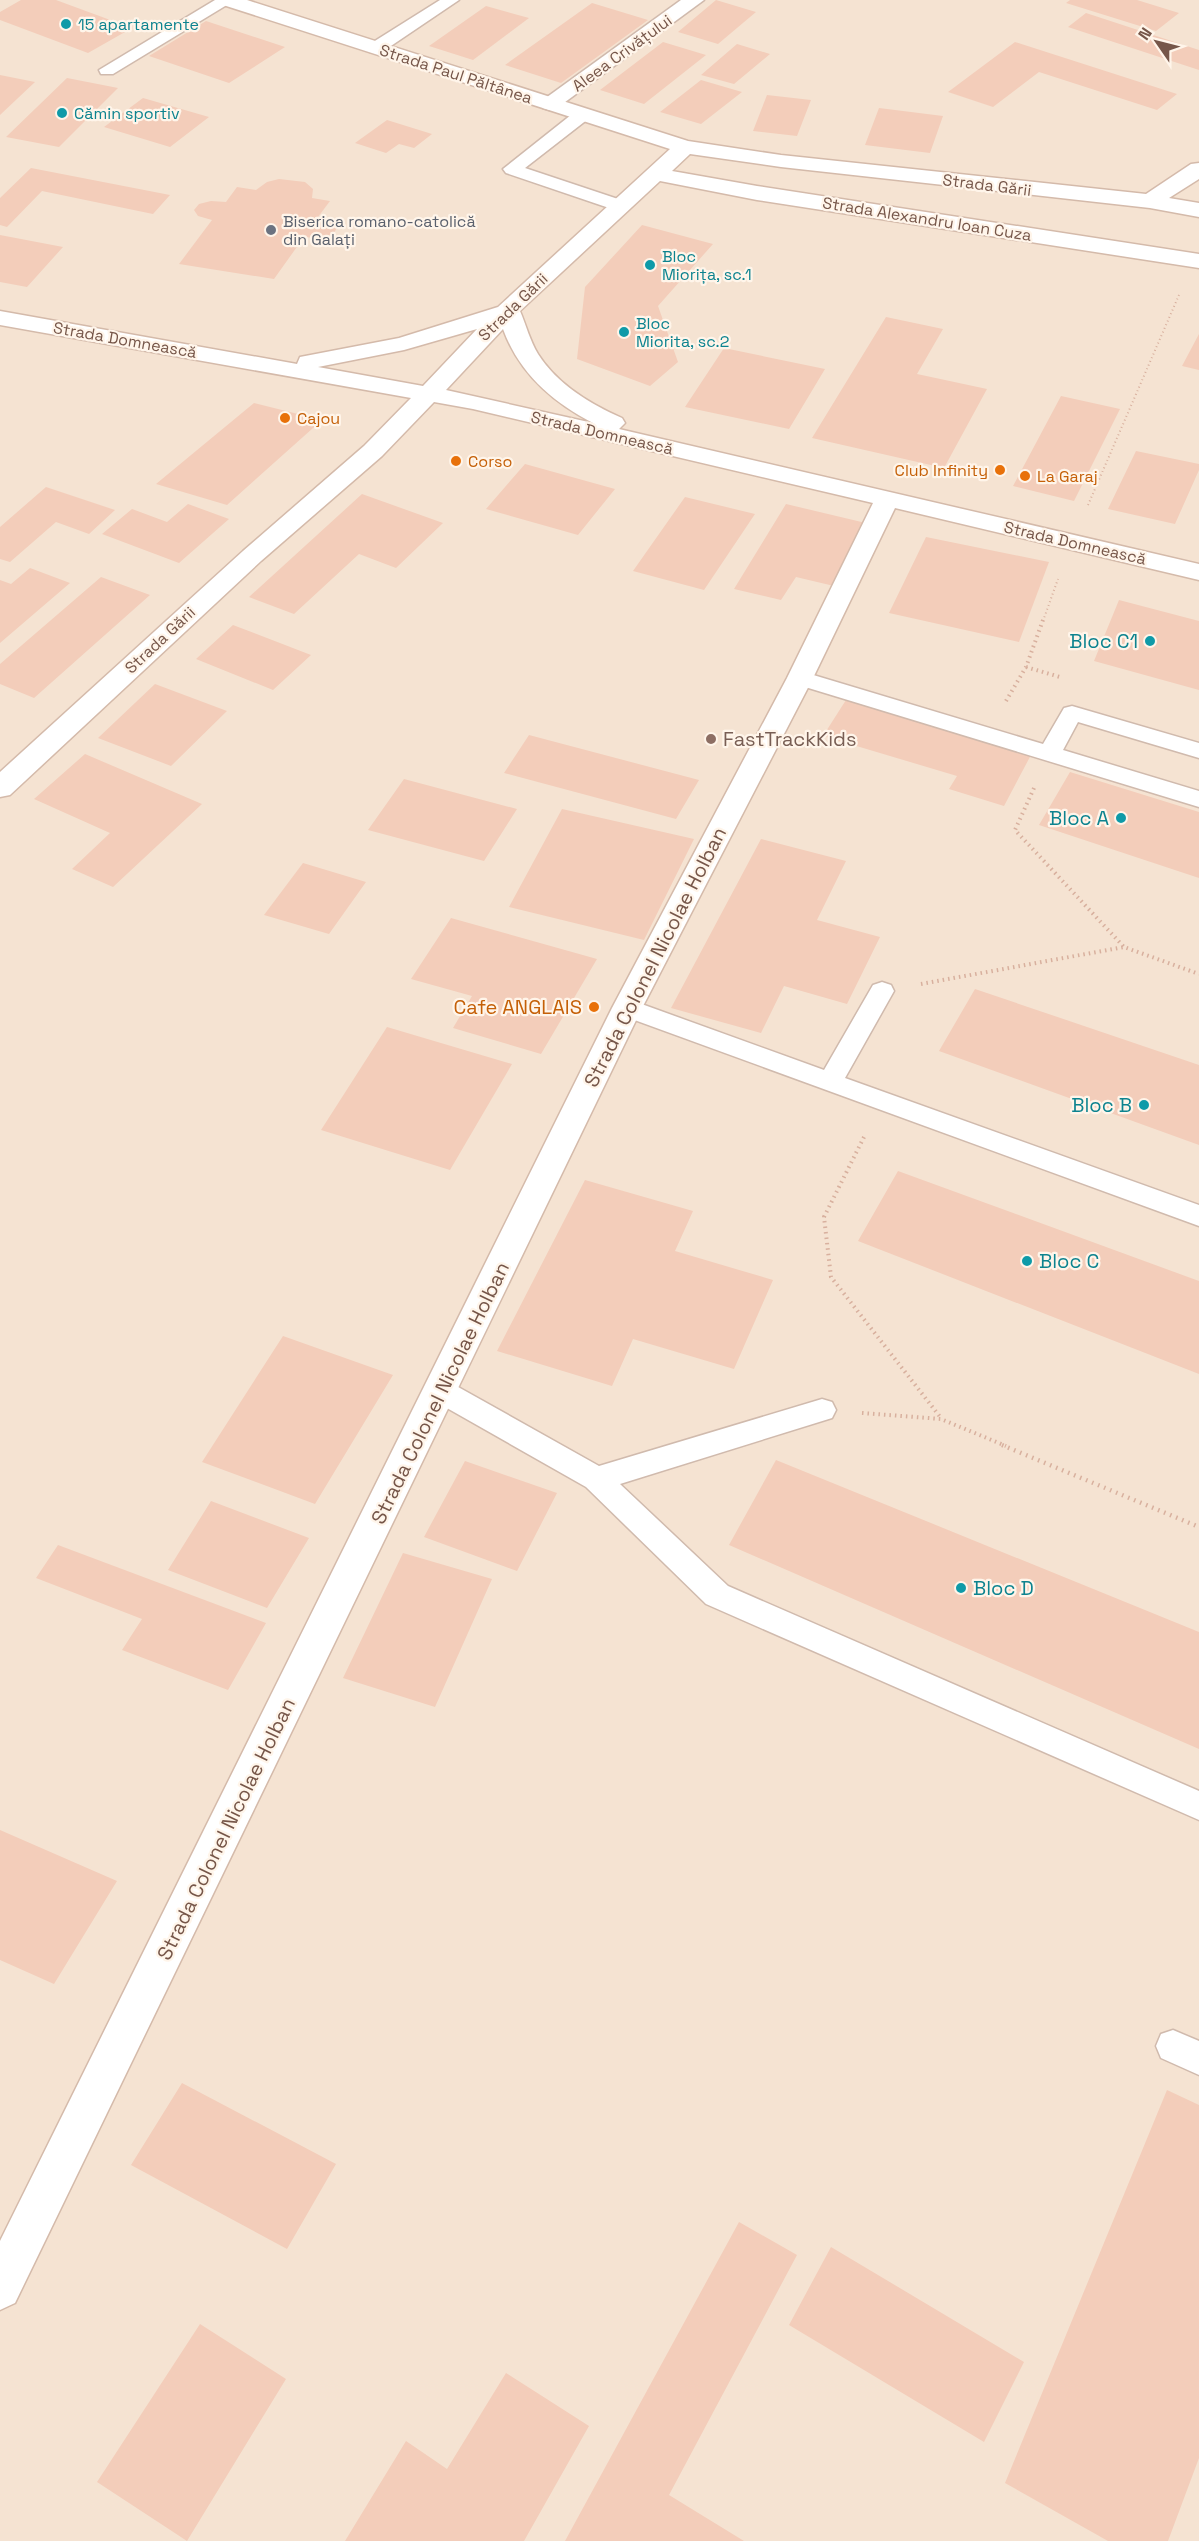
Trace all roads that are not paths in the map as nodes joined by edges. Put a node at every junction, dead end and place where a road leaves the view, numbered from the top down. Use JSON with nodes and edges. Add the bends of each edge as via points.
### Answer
{"nodes":[{"id":1,"x":226,"y":0,"type":"edge"},
{"id":2,"x":451,"y":0,"type":"edge"},
{"id":3,"x":694,"y":0,"type":"edge"},
{"id":4,"x":376,"y":48,"type":"junction"},
{"id":5,"x":107,"y":70,"type":"dead end"},
{"id":6,"x":550,"y":104,"type":"junction"},
{"id":7,"x":582,"y":115,"type":"junction"},
{"id":8,"x":685,"y":147,"type":"junction"},
{"id":9,"x":1199,"y":169,"type":"edge"},
{"id":10,"x":655,"y":174,"type":"junction"},
{"id":11,"x":1150,"y":201,"type":"junction"},
{"id":12,"x":621,"y":206,"type":"junction"},
{"id":13,"x":1199,"y":210,"type":"edge"},
{"id":14,"x":1197,"y":261,"type":"edge"},
{"id":15,"x":508,"y":310,"type":"junction"},
{"id":16,"x":0,"y":318,"type":"edge"},
{"id":17,"x":279,"y":367,"type":"junction"},
{"id":18,"x":430,"y":393,"type":"junction"},
{"id":19,"x":672,"y":450,"type":"junction"},
{"id":20,"x":886,"y":501,"type":"junction"},
{"id":21,"x":1199,"y":572,"type":"edge"},
{"id":22,"x":800,"y":678,"type":"junction"},
{"id":23,"x":1199,"y":751,"type":"edge"},
{"id":24,"x":1049,"y":754,"type":"junction"},
{"id":25,"x":0,"y":788,"type":"edge"},
{"id":26,"x":1199,"y":800,"type":"edge"},
{"id":27,"x":882,"y":991,"type":"road end"},
{"id":28,"x":627,"y":1008,"type":"junction"},
{"id":29,"x":830,"y":1082,"type":"junction"},
{"id":30,"x":1199,"y":1216,"type":"edge"},
{"id":31,"x":441,"y":1391,"type":"junction"},
{"id":32,"x":822,"y":1410,"type":"road end"},
{"id":33,"x":596,"y":1479,"type":"junction"},
{"id":34,"x":1199,"y":1806,"type":"edge"},
{"id":35,"x":0,"y":2288,"type":"edge"}],
"edges":[{"from":1,"to":4,"type":"main road","name":"Strada Paul Păltânea"},
{"from":1,"to":5,"type":"lane"},
{"from":2,"to":4,"type":"lane"},
{"from":3,"to":6,"type":"main road","name":"Aleea Crivățului"},
{"from":4,"to":6,"type":"main road","name":"Strada Paul Păltânea"},
{"from":6,"to":7,"type":"main road","name":"Strada Paul Păltânea"},
{"from":7,"to":8,"type":"main road","name":"Strada Paul Păltânea"},
{"from":7,"to":12,"type":"lane","via":[[512,169]]},
{"from":8,"to":10,"type":"main road","name":"Strada Gării"},
{"from":8,"to":11,"type":"main road","name":"Strada Gării"},
{"from":9,"to":11,"type":"main road"},
{"from":10,"to":12,"type":"main road","name":"Strada Gării"},
{"from":10,"to":14,"type":"main road","name":"Strada Alexandru Ioan Cuza"},
{"from":11,"to":13,"type":"main road","name":"Strada Gării"},
{"from":12,"to":15,"type":"main road","name":"Strada Gării"},
{"from":15,"to":17,"type":"main road","via":[[447,333],[379,351]]},
{"from":15,"to":18,"type":"main road","name":"Strada Gării"},
{"from":15,"to":19,"type":"main road","via":[[526,354],[550,384],[587,412]]},
{"from":16,"to":17,"type":"main road","name":"Strada Domnească"},
{"from":17,"to":18,"type":"main road","name":"Strada Domnească"},
{"from":18,"to":19,"type":"main road","name":"Strada Domnească"},
{"from":18,"to":25,"type":"main road","name":"Strada Gării","via":[[373,451],[252,556]]},
{"from":19,"to":20,"type":"main road","name":"Strada Domnească"},
{"from":20,"to":21,"type":"main road","name":"Strada Domnească"},
{"from":20,"to":22,"type":"main road","name":"Strada Colonel Nicolae Holban"},
{"from":22,"to":24,"type":"lane"},
{"from":22,"to":28,"type":"main road","name":"Strada Colonel Nicolae Holban"},
{"from":23,"to":24,"type":"lane","via":[[1072,713]]},
{"from":24,"to":26,"type":"lane"},
{"from":27,"to":29,"type":"lane"},
{"from":28,"to":29,"type":"lane"},
{"from":28,"to":31,"type":"main road","name":"Strada Colonel Nicolae Holban"},
{"from":29,"to":30,"type":"lane"},
{"from":31,"to":33,"type":"lane"},
{"from":31,"to":35,"type":"main road","name":"Strada Colonel Nicolae Holban"},
{"from":32,"to":33,"type":"lane"},
{"from":33,"to":34,"type":"lane","via":[[717,1594]]}]}
